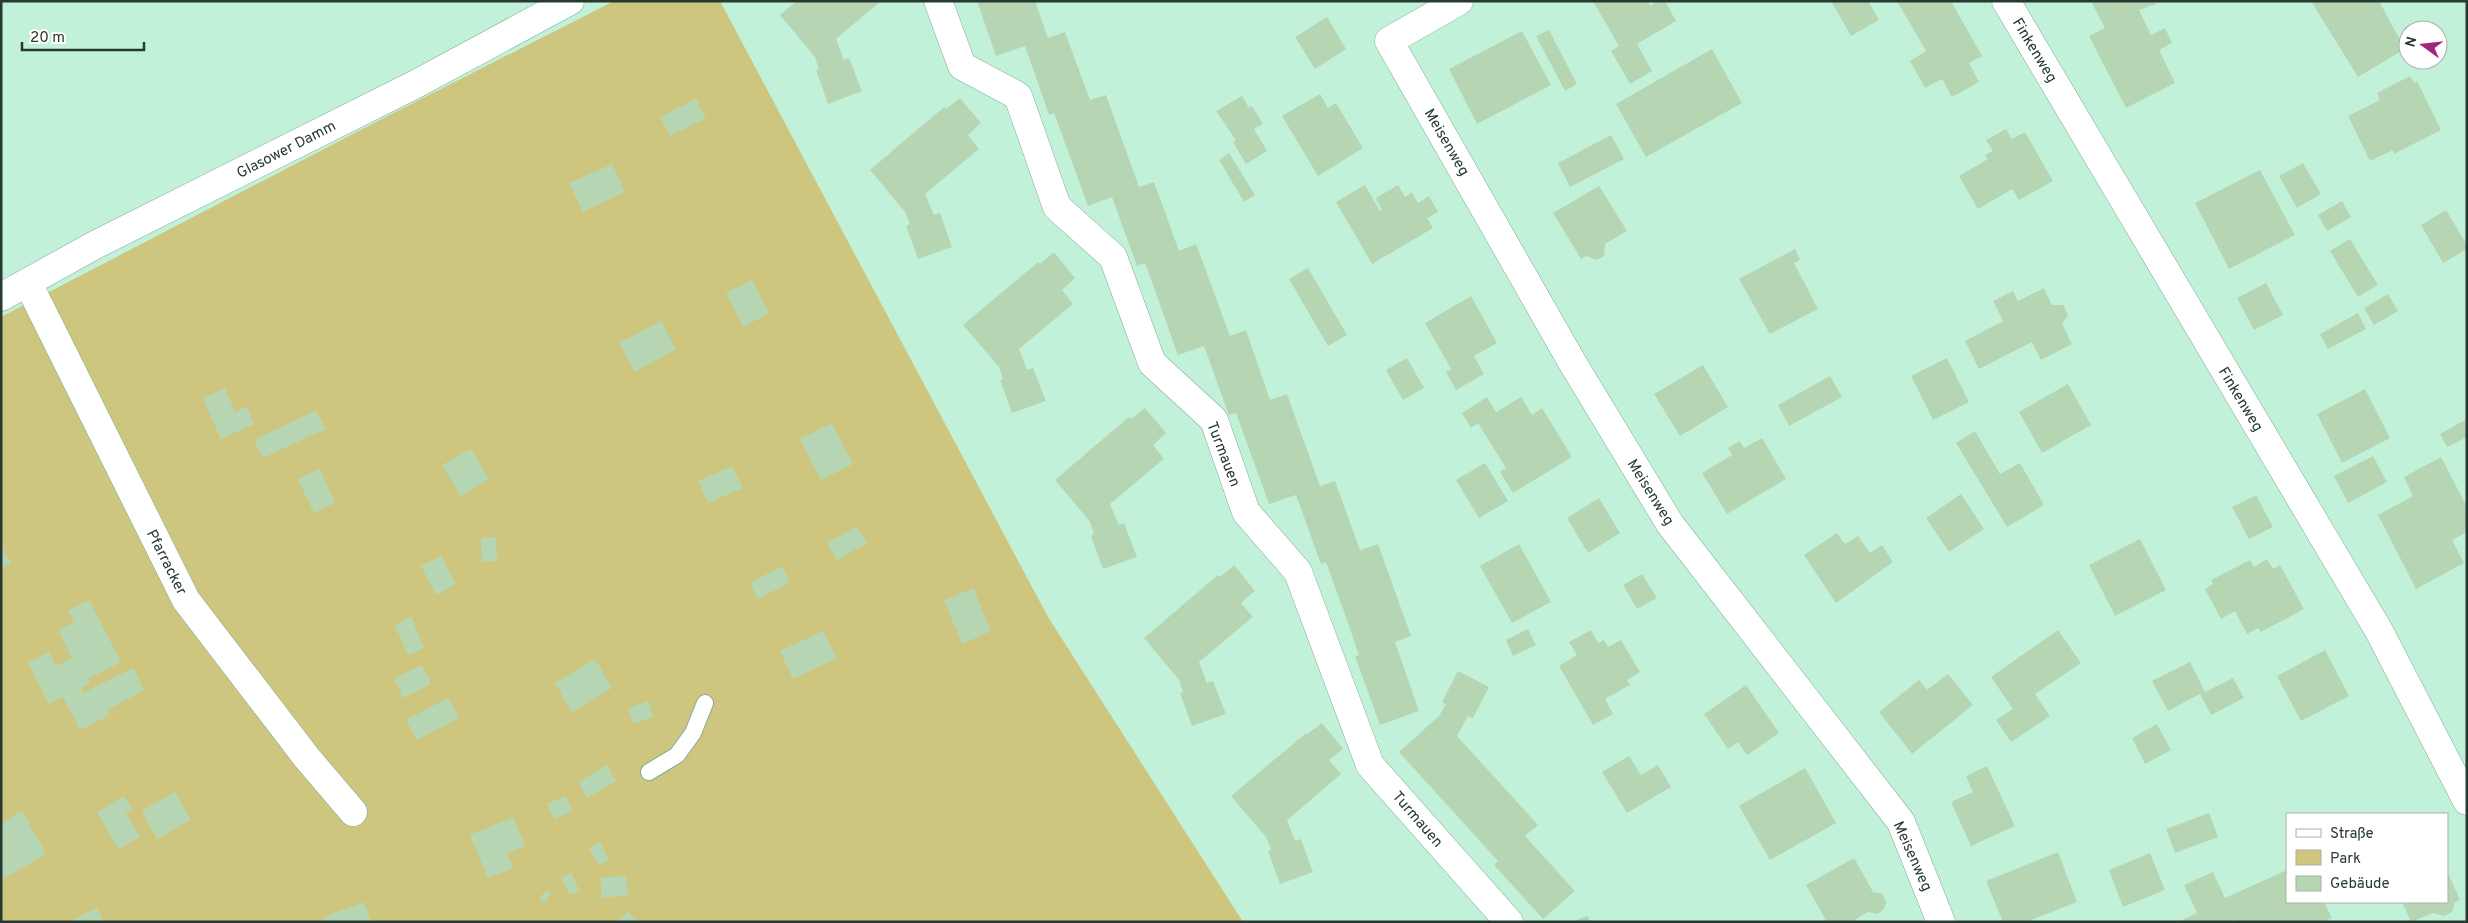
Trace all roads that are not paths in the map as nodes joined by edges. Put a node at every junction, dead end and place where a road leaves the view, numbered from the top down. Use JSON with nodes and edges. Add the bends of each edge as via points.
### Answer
{"nodes":[{"id":1,"x":570,"y":1,"type":"edge"},
{"id":2,"x":938,"y":1,"type":"edge"},
{"id":3,"x":1459,"y":1,"type":"edge"},
{"id":4,"x":2006,"y":1,"type":"edge"},
{"id":5,"x":28,"y":283,"type":"junction"},
{"id":6,"x":1,"y":296,"type":"edge"},
{"id":7,"x":705,"y":703,"type":"dead end"},
{"id":8,"x":649,"y":772,"type":"dead end"},
{"id":9,"x":2467,"y":802,"type":"edge"},
{"id":10,"x":353,"y":812,"type":"dead end"},
{"id":11,"x":1509,"y":922,"type":"edge"},
{"id":12,"x":1942,"y":922,"type":"edge"}],
"edges":[{"from":1,"to":5,"type":"street","name":"Glasower Damm","via":[[416,84]]},
{"from":2,"to":11,"type":"street","name":"Turmauen","via":[[962,66],[1018,96],[1058,207],[1113,257],[1152,363],[1214,420],[1246,512],[1298,572],[1370,765]]},
{"from":3,"to":12,"type":"street","name":"Meisenweg","via":[[1389,41],[1572,362],[1670,524],[1901,822]]},
{"from":4,"to":9,"type":"street","name":"Finkenweg","via":[[2379,631]]},
{"from":5,"to":6,"type":"street","name":"Glasower Damm"},
{"from":5,"to":10,"type":"street","name":"Pfarracker","via":[[186,600],[306,758]]},
{"from":7,"to":8,"type":"lane","via":[[693,733],[677,755]]}]}
